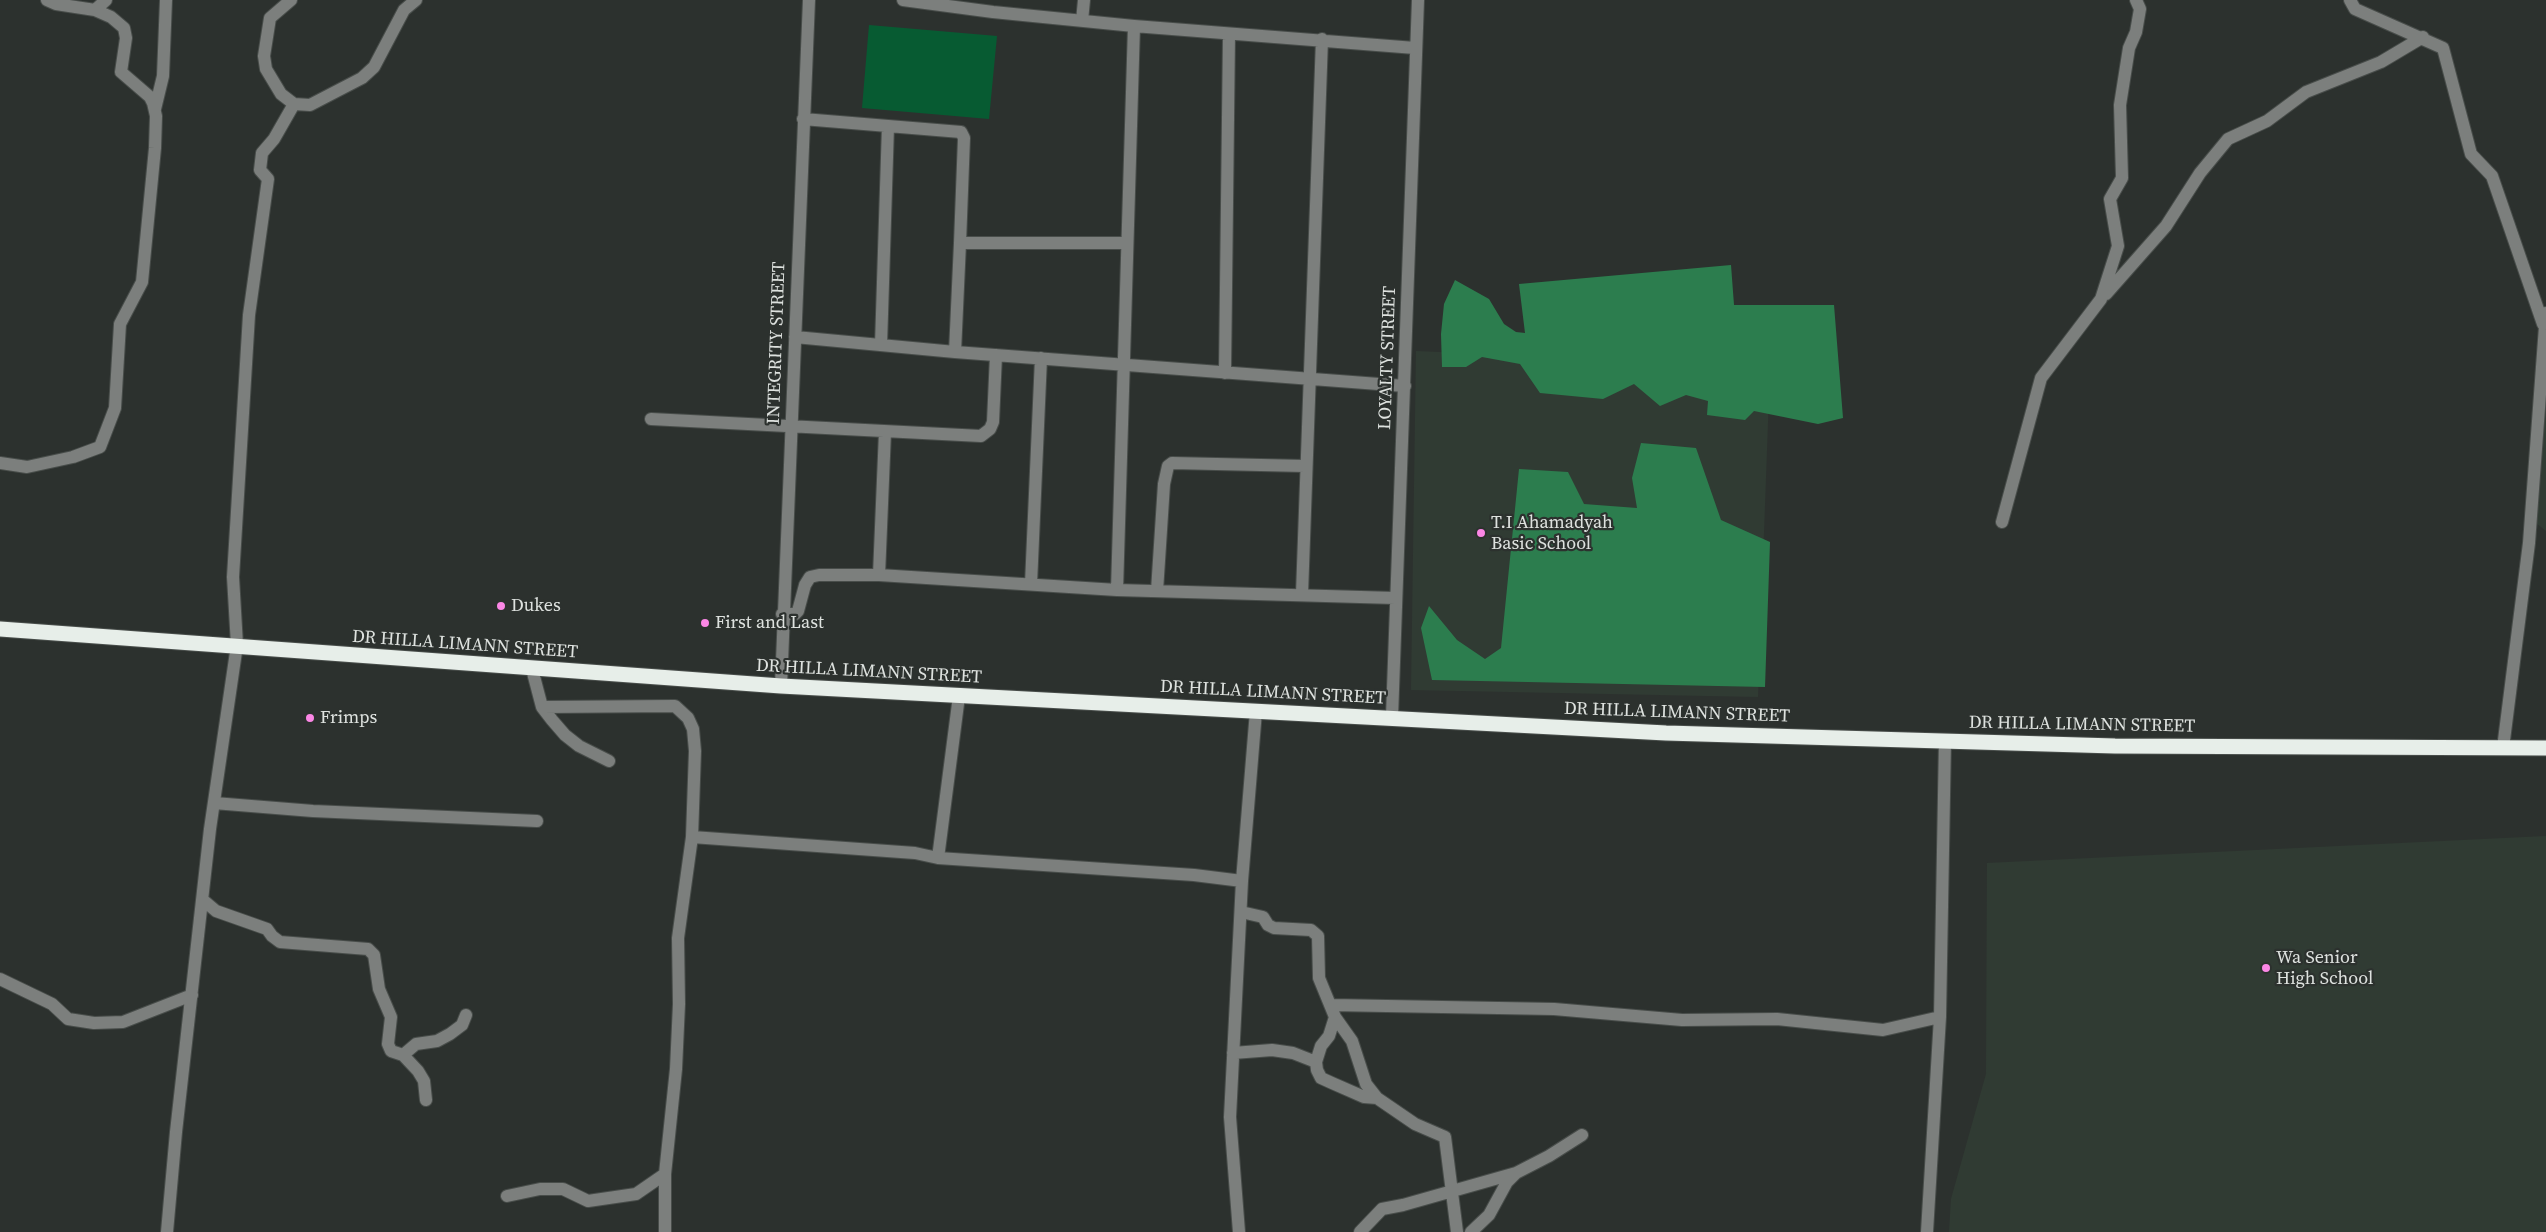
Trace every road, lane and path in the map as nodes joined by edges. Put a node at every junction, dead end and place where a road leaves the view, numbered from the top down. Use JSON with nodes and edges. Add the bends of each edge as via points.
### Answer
{"nodes":[{"id":1,"x":48,"y":0,"type":"edge"},
{"id":2,"x":106,"y":0,"type":"edge"},
{"id":3,"x":166,"y":0,"type":"edge"},
{"id":4,"x":292,"y":0,"type":"edge"},
{"id":5,"x":416,"y":0,"type":"edge"},
{"id":6,"x":809,"y":0,"type":"edge"},
{"id":7,"x":903,"y":0,"type":"edge"},
{"id":8,"x":1084,"y":0,"type":"edge"},
{"id":9,"x":1418,"y":0,"type":"edge"},
{"id":10,"x":2136,"y":0,"type":"edge"},
{"id":11,"x":2350,"y":0,"type":"edge"},
{"id":12,"x":994,"y":6,"type":"edge"},
{"id":13,"x":95,"y":10,"type":"junction"},
{"id":14,"x":1082,"y":21,"type":"junction"},
{"id":15,"x":1134,"y":26,"type":"junction"},
{"id":16,"x":1229,"y":34,"type":"junction"},
{"id":17,"x":2423,"y":37,"type":"junction"},
{"id":18,"x":1322,"y":39,"type":"junction"},
{"id":19,"x":1415,"y":48,"type":"junction"},
{"id":20,"x":294,"y":104,"type":"junction"},
{"id":21,"x":155,"y":109,"type":"junction"},
{"id":22,"x":803,"y":119,"type":"junction"},
{"id":23,"x":888,"y":126,"type":"junction"},
{"id":24,"x":960,"y":243,"type":"junction"},
{"id":25,"x":1127,"y":243,"type":"junction"},
{"id":26,"x":2101,"y":299,"type":"junction"},
{"id":27,"x":2546,"y":313,"type":"edge"},
{"id":28,"x":2544,"y":327,"type":"junction"},
{"id":29,"x":795,"y":337,"type":"junction"},
{"id":30,"x":881,"y":345,"type":"junction"},
{"id":31,"x":954,"y":352,"type":"junction"},
{"id":32,"x":996,"y":355,"type":"junction"},
{"id":33,"x":1041,"y":358,"type":"junction"},
{"id":34,"x":1124,"y":366,"type":"junction"},
{"id":35,"x":1225,"y":373,"type":"junction"},
{"id":36,"x":1308,"y":380,"type":"junction"},
{"id":37,"x":1405,"y":386,"type":"junction"},
{"id":38,"x":651,"y":419,"type":"dead end"},
{"id":39,"x":792,"y":427,"type":"junction"},
{"id":40,"x":885,"y":432,"type":"junction"},
{"id":41,"x":0,"y":463,"type":"edge"},
{"id":42,"x":1305,"y":466,"type":"junction"},
{"id":43,"x":2002,"y":522,"type":"dead end"},
{"id":44,"x":879,"y":575,"type":"junction"},
{"id":45,"x":1031,"y":584,"type":"junction"},
{"id":46,"x":1117,"y":590,"type":"junction"},
{"id":47,"x":1157,"y":591,"type":"junction"},
{"id":48,"x":1302,"y":594,"type":"junction"},
{"id":49,"x":1395,"y":598,"type":"junction"},
{"id":50,"x":782,"y":614,"type":"junction"},
{"id":51,"x":0,"y":629,"type":"edge"},
{"id":52,"x":237,"y":645,"type":"junction"},
{"id":53,"x":532,"y":669,"type":"junction"},
{"id":54,"x":781,"y":686,"type":"junction"},
{"id":55,"x":958,"y":696,"type":"junction"},
{"id":56,"x":542,"y":707,"type":"junction"},
{"id":57,"x":1256,"y":711,"type":"junction"},
{"id":58,"x":1392,"y":717,"type":"junction"},
{"id":59,"x":1945,"y":740,"type":"junction"},
{"id":60,"x":2503,"y":748,"type":"junction"},
{"id":61,"x":2546,"y":748,"type":"edge"},
{"id":62,"x":609,"y":762,"type":"dead end"},
{"id":63,"x":214,"y":803,"type":"junction"},
{"id":64,"x":537,"y":821,"type":"dead end"},
{"id":65,"x":692,"y":838,"type":"junction"},
{"id":66,"x":938,"y":858,"type":"junction"},
{"id":67,"x":1242,"y":881,"type":"junction"},
{"id":68,"x":203,"y":900,"type":"junction"},
{"id":69,"x":1241,"y":912,"type":"junction"},
{"id":70,"x":0,"y":979,"type":"edge"},
{"id":71,"x":192,"y":995,"type":"junction"},
{"id":72,"x":1333,"y":1011,"type":"junction"},
{"id":73,"x":466,"y":1016,"type":"dead end"},
{"id":74,"x":1940,"y":1017,"type":"junction"},
{"id":75,"x":1233,"y":1053,"type":"junction"},
{"id":76,"x":402,"y":1055,"type":"junction"},
{"id":77,"x":1316,"y":1062,"type":"junction"},
{"id":78,"x":1377,"y":1098,"type":"junction"},
{"id":79,"x":426,"y":1100,"type":"dead end"},
{"id":80,"x":1582,"y":1135,"type":"dead end"},
{"id":81,"x":1516,"y":1173,"type":"junction"},
{"id":82,"x":665,"y":1174,"type":"junction"},
{"id":83,"x":1451,"y":1190,"type":"junction"},
{"id":84,"x":507,"y":1196,"type":"dead end"},
{"id":85,"x":167,"y":1232,"type":"edge"},
{"id":86,"x":665,"y":1232,"type":"edge"},
{"id":87,"x":1239,"y":1232,"type":"edge"},
{"id":88,"x":1360,"y":1232,"type":"edge"},
{"id":89,"x":1457,"y":1232,"type":"edge"},
{"id":90,"x":1471,"y":1232,"type":"edge"},
{"id":91,"x":1927,"y":1232,"type":"edge"}],
"edges":[{"from":1,"to":13,"type":"street"},
{"from":2,"to":13,"type":"street"},
{"from":3,"to":21,"type":"street","via":[[163,76]]},
{"from":4,"to":20,"type":"street","via":[[270,18],[264,56],[271,79],[281,94]]},
{"from":5,"to":20,"type":"street","via":[[404,10],[374,67],[362,78],[310,105]]},
{"from":6,"to":22,"type":"street","name":"INTEGRITY STREET"},
{"from":7,"to":12,"type":"street"},
{"from":8,"to":14,"type":"street"},
{"from":9,"to":19,"type":"street","name":"LOYALTY STREET"},
{"from":10,"to":26,"type":"street","via":[[2140,9],[2129,49],[2120,105],[2122,178],[2110,199],[2118,246]]},
{"from":11,"to":17,"type":"street","via":[[2355,9]]},
{"from":12,"to":14,"type":"street"},
{"from":13,"to":21,"type":"street","via":[[124,28],[122,72],[150,97]]},
{"from":14,"to":15,"type":"street"},
{"from":15,"to":16,"type":"street"},
{"from":15,"to":25,"type":"street"},
{"from":16,"to":18,"type":"street"},
{"from":16,"to":35,"type":"street"},
{"from":17,"to":26,"type":"street","via":[[2381,62],[2306,92],[2266,121],[2228,139],[2166,226]]},
{"from":17,"to":28,"type":"street","via":[[2443,48],[2471,154],[2492,176]]},
{"from":18,"to":19,"type":"street"},
{"from":18,"to":36,"type":"street"},
{"from":19,"to":37,"type":"street","name":"LOYALTY STREET"},
{"from":20,"to":52,"type":"street","via":[[274,139],[262,152],[260,170],[268,179],[249,315],[233,577]]},
{"from":21,"to":41,"type":"street","via":[[155,148],[142,282],[120,324],[115,408],[100,446],[73,456],[27,466]]},
{"from":22,"to":23,"type":"street"},
{"from":22,"to":29,"type":"street","name":"INTEGRITY STREET"},
{"from":23,"to":24,"type":"street","via":[[961,132],[964,138]]},
{"from":23,"to":30,"type":"street"},
{"from":24,"to":25,"type":"street"},
{"from":24,"to":31,"type":"street"},
{"from":25,"to":34,"type":"street"},
{"from":26,"to":43,"type":"street","via":[[2041,378]]},
{"from":27,"to":28,"type":"street"},
{"from":28,"to":60,"type":"street","via":[[2529,543]]},
{"from":29,"to":30,"type":"street"},
{"from":29,"to":39,"type":"street","name":"INTEGRITY STREET"},
{"from":30,"to":31,"type":"street"},
{"from":31,"to":32,"type":"street"},
{"from":32,"to":33,"type":"street"},
{"from":32,"to":40,"type":"street","via":[[993,422],[981,436]]},
{"from":33,"to":34,"type":"street"},
{"from":33,"to":45,"type":"street"},
{"from":34,"to":35,"type":"street"},
{"from":34,"to":46,"type":"street"},
{"from":35,"to":36,"type":"street"},
{"from":36,"to":37,"type":"street"},
{"from":36,"to":42,"type":"street"},
{"from":37,"to":49,"type":"street","name":"LOYALTY STREET"},
{"from":38,"to":39,"type":"street"},
{"from":39,"to":40,"type":"street"},
{"from":39,"to":50,"type":"street","name":"INTEGRITY STREET"},
{"from":40,"to":44,"type":"street"},
{"from":42,"to":47,"type":"street","via":[[1172,463],[1168,466]]},
{"from":42,"to":48,"type":"street"},
{"from":44,"to":45,"type":"street"},
{"from":44,"to":50,"type":"street","via":[[810,577],[798,611]]},
{"from":45,"to":46,"type":"street"},
{"from":46,"to":47,"type":"street"},
{"from":47,"to":48,"type":"street"},
{"from":48,"to":49,"type":"street"},
{"from":49,"to":58,"type":"street","name":"LOYALTY STREET"},
{"from":50,"to":54,"type":"street","name":"INTEGRITY STREET"},
{"from":51,"to":52,"type":"highway","name":"DR HILLA LIMANN STREET"},
{"from":52,"to":53,"type":"highway","name":"DR HILLA LIMANN STREET"},
{"from":52,"to":63,"type":"street"},
{"from":53,"to":54,"type":"highway","name":"DR HILLA LIMANN STREET"},
{"from":53,"to":56,"type":"street"},
{"from":54,"to":55,"type":"highway","name":"DR HILLA LIMANN STREET"},
{"from":55,"to":57,"type":"highway","name":"DR HILLA LIMANN STREET"},
{"from":55,"to":66,"type":"street"},
{"from":56,"to":62,"type":"street","via":[[565,735]]},
{"from":56,"to":65,"type":"street","via":[[675,706],[683,711],[692,730],[695,751]]},
{"from":57,"to":58,"type":"highway","name":"DR HILLA LIMANN STREET"},
{"from":57,"to":67,"type":"street"},
{"from":58,"to":59,"type":"highway","name":"DR HILLA LIMANN STREET","via":[[1666,733]]},
{"from":59,"to":60,"type":"highway","name":"DR HILLA LIMANN STREET","via":[[2115,746]]},
{"from":59,"to":74,"type":"street"},
{"from":60,"to":61,"type":"highway","name":"DR HILLA LIMANN STREET"},
{"from":63,"to":64,"type":"street"},
{"from":63,"to":68,"type":"street"},
{"from":65,"to":66,"type":"street","via":[[915,853]]},
{"from":65,"to":82,"type":"street","via":[[678,938],[676,1060]]},
{"from":66,"to":67,"type":"street","via":[[1184,874]]},
{"from":67,"to":69,"type":"street"},
{"from":68,"to":71,"type":"street"},
{"from":68,"to":76,"type":"street","via":[[216,911],[267,929],[280,942],[368,949],[374,955],[379,989],[391,1017],[388,1044],[391,1051]]},
{"from":69,"to":72,"type":"street","via":[[1263,917],[1274,928],[1311,930],[1318,936],[1318,978]]},
{"from":69,"to":75,"type":"street"},
{"from":70,"to":71,"type":"street","via":[[52,1004],[68,1019],[94,1023],[123,1022]]},
{"from":71,"to":85,"type":"street"},
{"from":72,"to":74,"type":"street","via":[[1554,1009],[1682,1020],[1777,1019],[1883,1030]]},
{"from":72,"to":77,"type":"street","via":[[1329,1036],[1321,1046]]},
{"from":72,"to":78,"type":"street","via":[[1352,1041],[1366,1084]]},
{"from":73,"to":76,"type":"street","via":[[462,1025],[437,1042],[416,1044]]},
{"from":74,"to":91,"type":"street"},
{"from":75,"to":77,"type":"street","via":[[1272,1050],[1293,1053]]},
{"from":75,"to":87,"type":"street","via":[[1230,1117]]},
{"from":76,"to":79,"type":"street","via":[[424,1081]]},
{"from":77,"to":78,"type":"street","via":[[1322,1078],[1364,1096]]},
{"from":78,"to":83,"type":"street","via":[[1415,1124],[1445,1137]]},
{"from":80,"to":81,"type":"street"},
{"from":81,"to":83,"type":"street"},
{"from":81,"to":90,"type":"street","via":[[1506,1182],[1489,1215]]},
{"from":82,"to":84,"type":"street","via":[[636,1194],[588,1201],[563,1189],[540,1189]]},
{"from":82,"to":86,"type":"street"},
{"from":83,"to":88,"type":"street","via":[[1382,1209]]},
{"from":83,"to":89,"type":"street"}]}
